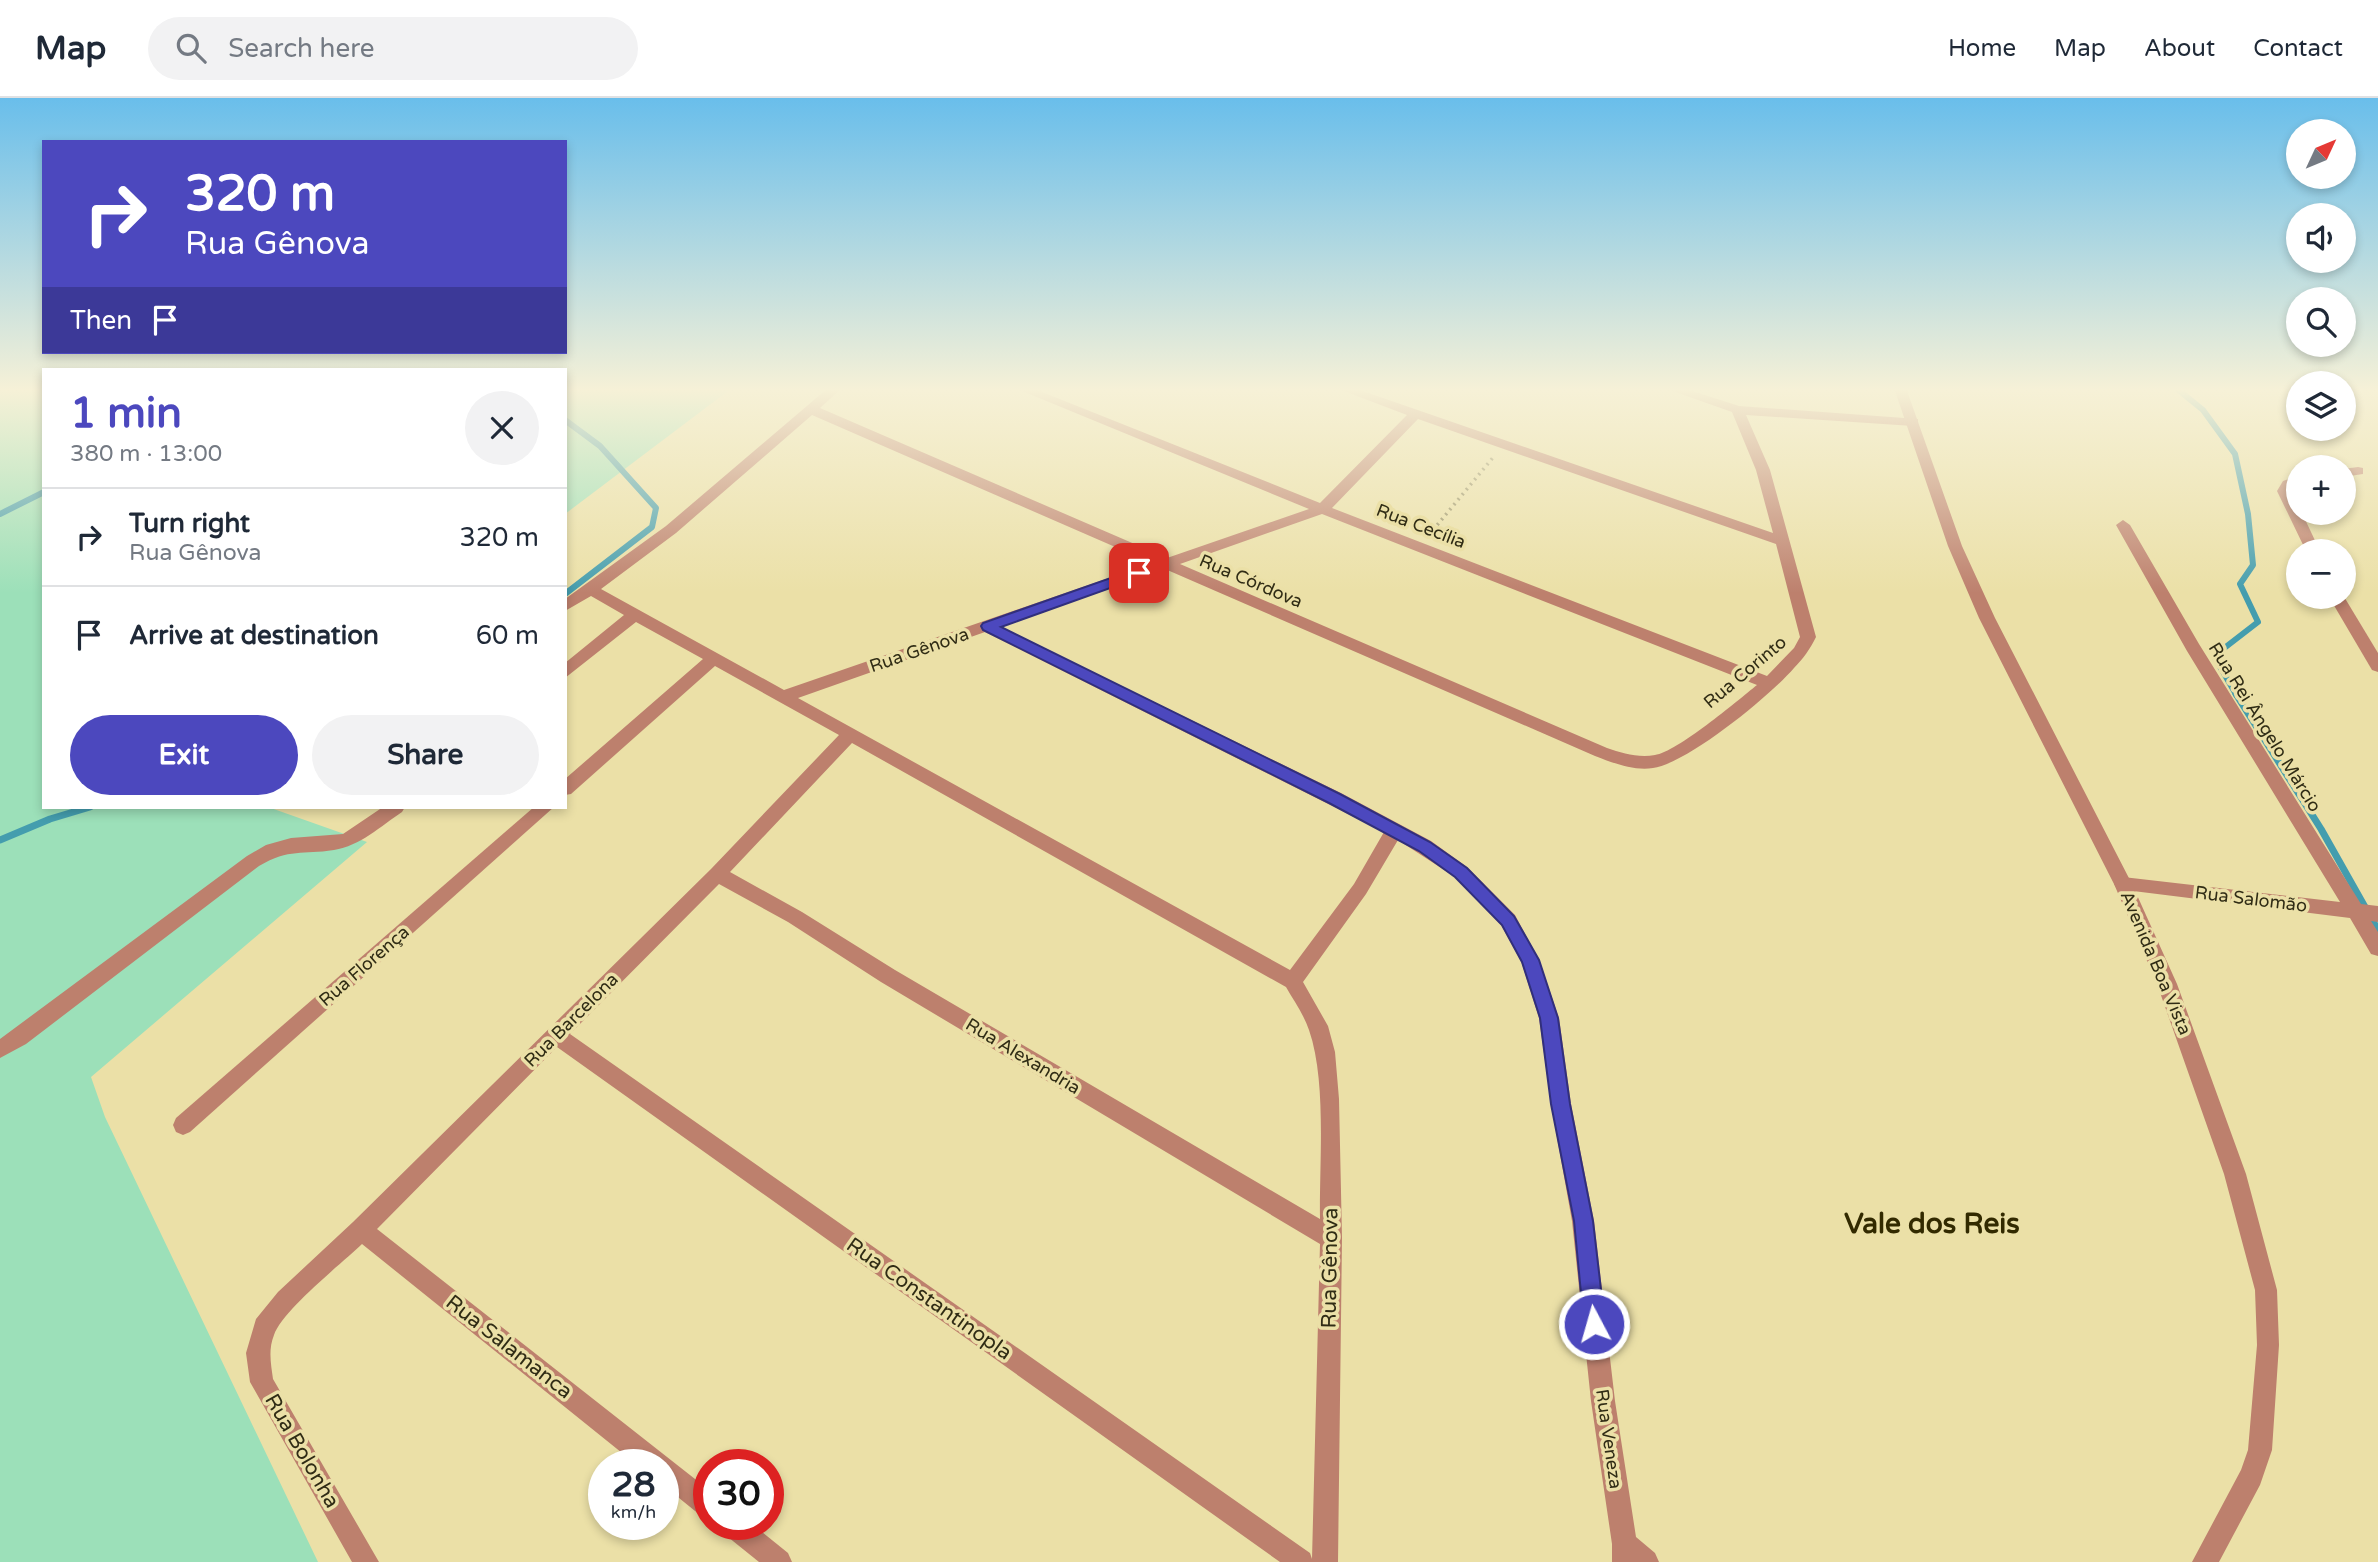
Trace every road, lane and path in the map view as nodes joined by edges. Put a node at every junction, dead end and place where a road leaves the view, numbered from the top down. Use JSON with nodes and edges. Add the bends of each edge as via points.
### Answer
{"nodes":[{"id":1,"x":758,"y":456,"type":"edge"},
{"id":2,"x":918,"y":456,"type":"edge"},
{"id":3,"x":1191,"y":456,"type":"edge"},
{"id":4,"x":1374,"y":456,"type":"edge"},
{"id":5,"x":1494,"y":456,"type":"edge"},
{"id":6,"x":1539,"y":456,"type":"edge"},
{"id":7,"x":1757,"y":456,"type":"edge"},
{"id":8,"x":1925,"y":456,"type":"edge"},
{"id":9,"x":1322,"y":509,"type":"junction"},
{"id":10,"x":2123,"y":525,"type":"dead end"},
{"id":11,"x":1782,"y":541,"type":"junction"},
{"id":12,"x":1420,"y":547,"type":"junction"},
{"id":13,"x":1164,"y":564,"type":"junction"},
{"id":14,"x":592,"y":590,"type":"junction"},
{"id":15,"x":567,"y":605,"type":"edge"},
{"id":16,"x":2344,"y":609,"type":"edge"},
{"id":17,"x":636,"y":614,"type":"junction"},
{"id":18,"x":988,"y":626,"type":"junction"},
{"id":19,"x":715,"y":657,"type":"junction"},
{"id":20,"x":2378,"y":666,"type":"edge"},
{"id":21,"x":567,"y":670,"type":"edge"},
{"id":22,"x":1769,"y":682,"type":"junction"},
{"id":23,"x":785,"y":696,"type":"junction"},
{"id":24,"x":849,"y":735,"type":"junction"},
{"id":25,"x":1601,"y":752,"type":"joint"},
{"id":26,"x":567,"y":787,"type":"edge"},
{"id":27,"x":393,"y":809,"type":"edge"},
{"id":28,"x":543,"y":809,"type":"edge"},
{"id":29,"x":1395,"y":830,"type":"junction"},
{"id":30,"x":716,"y":874,"type":"junction"},
{"id":31,"x":2123,"y":884,"type":"junction"},
{"id":32,"x":2358,"y":912,"type":"junction"},
{"id":33,"x":2378,"y":914,"type":"edge"},
{"id":34,"x":2378,"y":948,"type":"edge"},
{"id":35,"x":1293,"y":981,"type":"junction"},
{"id":36,"x":556,"y":1035,"type":"junction"},
{"id":37,"x":0,"y":1049,"type":"edge"},
{"id":38,"x":183,"y":1125,"type":"dead end"},
{"id":39,"x":361,"y":1230,"type":"junction"},
{"id":40,"x":1331,"y":1238,"type":"junction"},
{"id":41,"x":286,"y":1300,"type":"joint"},
{"id":42,"x":637,"y":1449,"type":"edge"},
{"id":43,"x":679,"y":1482,"type":"edge"},
{"id":44,"x":693,"y":1493,"type":"edge"},
{"id":45,"x":752,"y":1540,"type":"edge"},
{"id":46,"x":1625,"y":1553,"type":"edge"},
{"id":47,"x":366,"y":1562,"type":"edge"},
{"id":48,"x":779,"y":1562,"type":"edge"},
{"id":49,"x":1301,"y":1562,"type":"edge"},
{"id":50,"x":1325,"y":1562,"type":"edge"},
{"id":51,"x":1646,"y":1562,"type":"edge"},
{"id":52,"x":2205,"y":1562,"type":"edge"}],
"edges":[{"from":1,"to":14,"type":"street","via":[[708,501]]},
{"from":2,"to":13,"type":"street","name":"Rua Córdova"},
{"from":3,"to":9,"type":"street","name":"Rua Cecília"},
{"from":4,"to":9,"type":"street","name":"Rua Gênova"},
{"from":5,"to":12,"type":"path"},
{"from":6,"to":11,"type":"street"},
{"from":7,"to":11,"type":"street","name":"Rua Corinto"},
{"from":8,"to":31,"type":"street","name":"Avenida Boa Vista","via":[[1955,546],[1987,618]]},
{"from":9,"to":12,"type":"street","name":"Rua Cecília"},
{"from":9,"to":13,"type":"street","name":"Rua Gênova"},
{"from":10,"to":32,"type":"street","name":"Rua Rei Ângelo Márcio"},
{"from":11,"to":22,"type":"street","name":"Rua Corinto","via":[[1808,637],[1794,661]]},
{"from":12,"to":22,"type":"street","name":"Rua Cecília"},
{"from":13,"to":18,"type":"street","name":"Rua Gênova"},
{"from":13,"to":25,"type":"street","name":"Rua Córdova"},
{"from":14,"to":15,"type":"street"},
{"from":14,"to":17,"type":"street"},
{"from":16,"to":20,"type":"street"},
{"from":17,"to":19,"type":"street"},
{"from":17,"to":21,"type":"street"},
{"from":18,"to":23,"type":"street","name":"Rua Gênova"},
{"from":18,"to":29,"type":"street","name":"Rua Veneza"},
{"from":19,"to":23,"type":"street"},
{"from":19,"to":26,"type":"street"},
{"from":22,"to":25,"type":"street","name":"Rua Corinto","via":[[1667,759],[1644,764]]},
{"from":23,"to":24,"type":"street"},
{"from":24,"to":30,"type":"street","name":"Rua Barcelona"},
{"from":24,"to":35,"type":"street"},
{"from":27,"to":37,"type":"street","via":[[349,839],[291,845],[253,861]]},
{"from":28,"to":38,"type":"street","name":"Rua Florença"},
{"from":29,"to":35,"type":"street","via":[[1360,890]]},
{"from":29,"to":46,"type":"street","name":"Rua Veneza","via":[[1461,873],[1508,920],[1530,960],[1549,1018],[1583,1221]]},
{"from":30,"to":36,"type":"street","name":"Rua Barcelona"},
{"from":30,"to":40,"type":"street","name":"Rua Alexandria"},
{"from":31,"to":32,"type":"street","name":"Rua Salomão"},
{"from":31,"to":52,"type":"street","name":"Avenida Boa Vista","via":[[2201,1076],[2235,1174],[2266,1290],[2268,1345],[2260,1450]]},
{"from":32,"to":33,"type":"street","name":"Rua Salomão"},
{"from":32,"to":34,"type":"street","name":"Rua Rei Ângelo Márcio"},
{"from":35,"to":40,"type":"street","name":"Rua Gênova","via":[[1318,1026],[1325,1052]]},
{"from":36,"to":39,"type":"street","name":"Rua Barcelona"},
{"from":36,"to":49,"type":"street","name":"Rua Constantinopla"},
{"from":39,"to":41,"type":"street","name":"Rua Barcelona"},
{"from":39,"to":42,"type":"street","name":"Rua Salamanca"},
{"from":40,"to":50,"type":"street","name":"Rua Gênova"},
{"from":41,"to":47,"type":"street","name":"Rua Bolonha","via":[[264,1327],[258,1353],[262,1382]]},
{"from":43,"to":44,"type":"street"},
{"from":45,"to":48,"type":"street"},
{"from":46,"to":51,"type":"street"}]}
